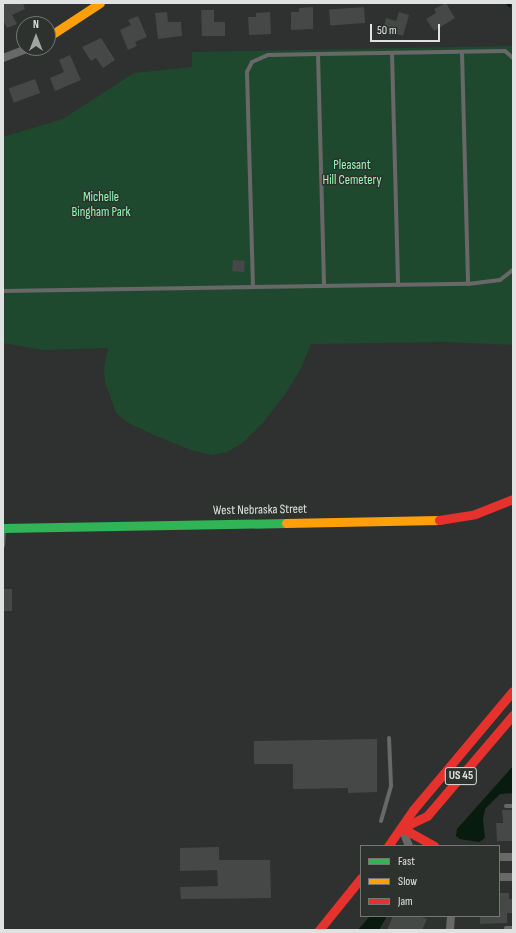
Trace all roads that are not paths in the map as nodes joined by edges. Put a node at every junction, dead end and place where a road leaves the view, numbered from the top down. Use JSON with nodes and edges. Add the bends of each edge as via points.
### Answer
{"nodes":[{"id":1,"x":100,"y":3,"type":"edge"},
{"id":2,"x":56,"y":32,"type":"edge"},
{"id":3,"x":462,"y":52,"type":"junction"},
{"id":4,"x":16,"y":53,"type":"edge"},
{"id":5,"x":392,"y":53,"type":"junction"},
{"id":6,"x":318,"y":54,"type":"junction"},
{"id":7,"x":3,"y":58,"type":"edge"},
{"id":8,"x":513,"y":58,"type":"edge"},
{"id":9,"x":513,"y":270,"type":"edge"},
{"id":10,"x":468,"y":284,"type":"junction"},
{"id":11,"x":398,"y":285,"type":"junction"},
{"id":12,"x":324,"y":286,"type":"junction"},
{"id":13,"x":254,"y":287,"type":"junction"},
{"id":14,"x":3,"y":291,"type":"edge"},
{"id":15,"x":513,"y":499,"type":"edge"},
{"id":16,"x":4,"y":528,"type":"edge"},
{"id":17,"x":3,"y":546,"type":"edge"},
{"id":18,"x":513,"y":692,"type":"edge"},
{"id":19,"x":513,"y":715,"type":"edge"},
{"id":20,"x":389,"y":738,"type":"dead end"},
{"id":21,"x":506,"y":806,"type":"dead end"},
{"id":22,"x":513,"y":806,"type":"edge"},
{"id":23,"x":381,"y":821,"type":"dead end"},
{"id":24,"x":402,"y":828,"type":"junction"},
{"id":25,"x":389,"y":845,"type":"edge"},
{"id":26,"x":409,"y":845,"type":"edge"},
{"id":27,"x":432,"y":845,"type":"edge"},
{"id":28,"x":500,"y":857,"type":"edge"},
{"id":29,"x":513,"y":857,"type":"edge"},
{"id":30,"x":513,"y":876,"type":"edge"},
{"id":31,"x":500,"y":877,"type":"edge"},
{"id":32,"x":360,"y":879,"type":"edge"},
{"id":33,"x":451,"y":917,"type":"edge"},
{"id":34,"x":506,"y":928,"type":"dead end"},
{"id":35,"x":513,"y":928,"type":"edge"},
{"id":36,"x":319,"y":930,"type":"edge"},
{"id":37,"x":450,"y":930,"type":"edge"}],
"edges":[{"from":1,"to":2,"type":"street"},
{"from":3,"to":5,"type":"lane"},
{"from":3,"to":8,"type":"lane","via":[[504,51]]},
{"from":3,"to":10,"type":"lane"},
{"from":4,"to":7,"type":"street"},
{"from":5,"to":6,"type":"lane"},
{"from":5,"to":11,"type":"lane"},
{"from":6,"to":12,"type":"lane"},
{"from":6,"to":13,"type":"lane","via":[[268,55],[256,59],[249,66]]},
{"from":9,"to":10,"type":"lane","via":[[500,280]]},
{"from":10,"to":11,"type":"lane"},
{"from":11,"to":12,"type":"lane"},
{"from":12,"to":13,"type":"lane"},
{"from":13,"to":14,"type":"lane"},
{"from":15,"to":16,"type":"street","name":"West Nebraska Street","via":[[475,514],[444,520]]},
{"from":16,"to":17,"type":"lane"},
{"from":18,"to":24,"type":"street","number":"US 45","via":[[413,810]]},
{"from":19,"to":24,"type":"street","number":"US 45","via":[[426,816]]},
{"from":20,"to":23,"type":"lane","via":[[391,785]]},
{"from":21,"to":22,"type":"lane"},
{"from":24,"to":25,"type":"street","number":"US 45"},
{"from":24,"to":26,"type":"street"},
{"from":24,"to":27,"type":"street"},
{"from":28,"to":29,"type":"street"},
{"from":30,"to":31,"type":"street"},
{"from":32,"to":36,"type":"street"},
{"from":33,"to":37,"type":"street"},
{"from":34,"to":35,"type":"lane"}]}
